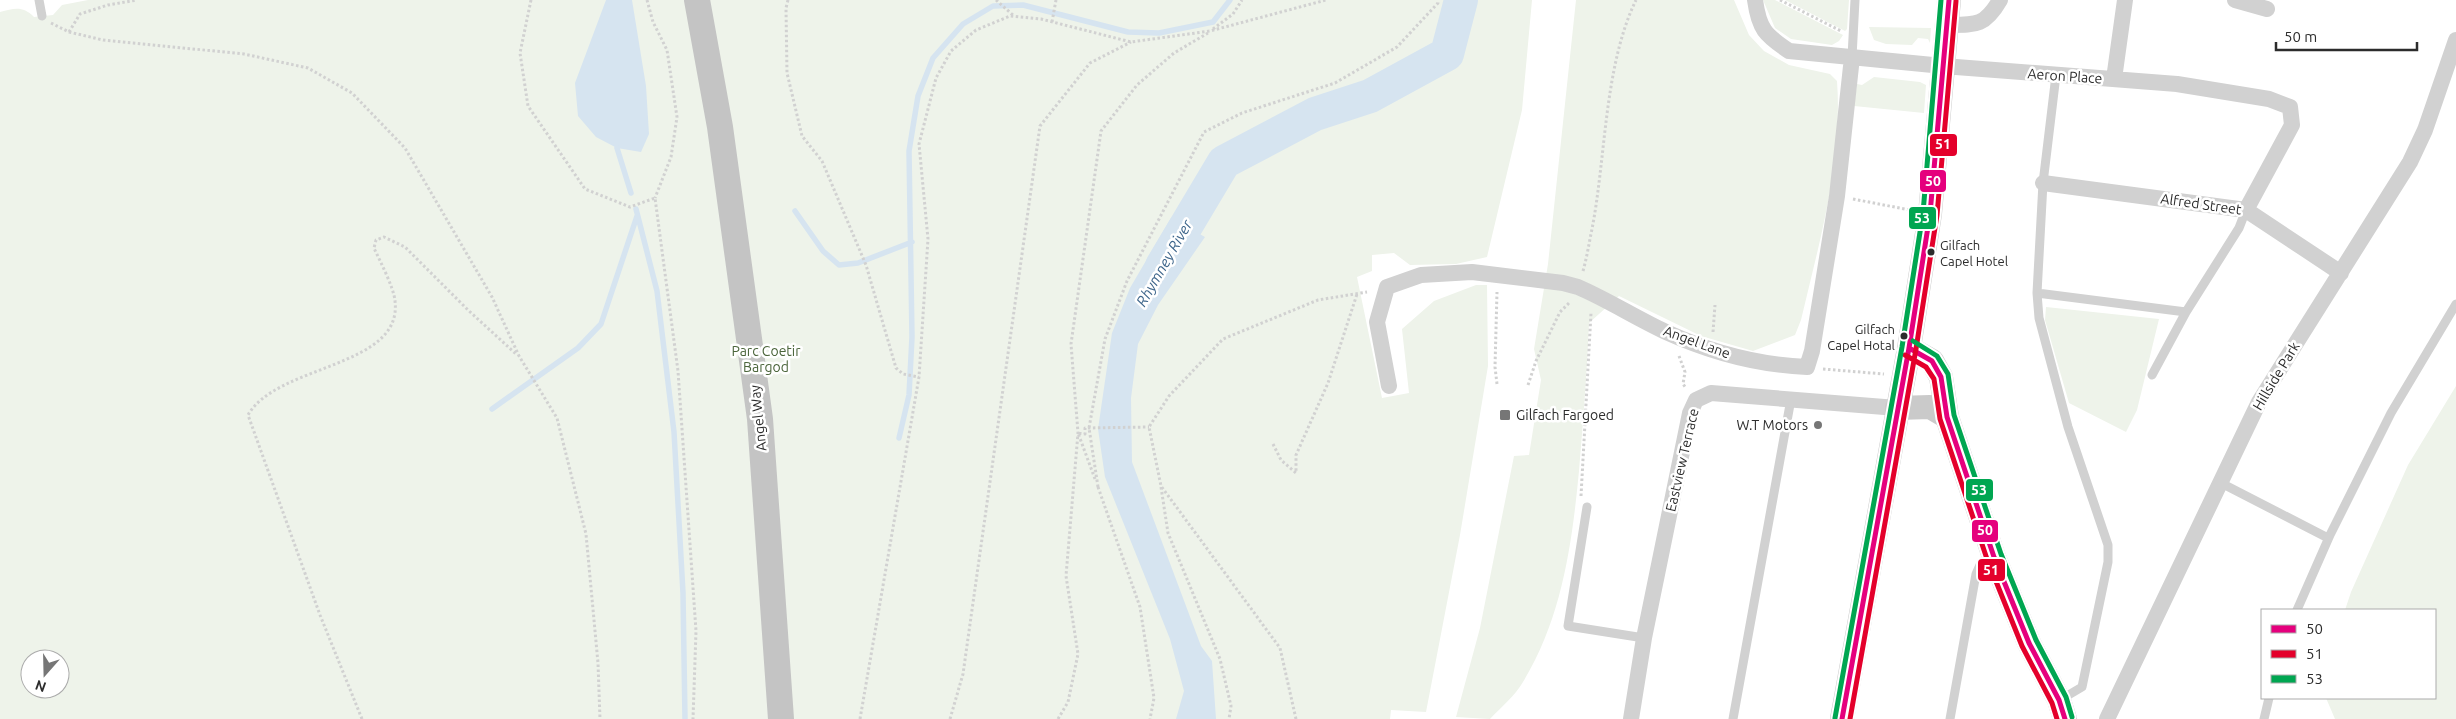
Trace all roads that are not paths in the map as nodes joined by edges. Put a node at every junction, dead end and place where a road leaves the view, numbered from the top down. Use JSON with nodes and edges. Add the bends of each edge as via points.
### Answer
{"nodes":[{"id":1,"x":39,"y":0,"type":"edge"},
{"id":2,"x":697,"y":0,"type":"edge"},
{"id":3,"x":1756,"y":0,"type":"edge"},
{"id":4,"x":1855,"y":0,"type":"edge"},
{"id":5,"x":1949,"y":0,"type":"edge"},
{"id":6,"x":2000,"y":0,"type":"edge"},
{"id":7,"x":2125,"y":0,"type":"edge"},
{"id":8,"x":2235,"y":0,"type":"edge"},
{"id":9,"x":2267,"y":9,"type":"dead end"},
{"id":10,"x":42,"y":16,"type":"road end"},
{"id":11,"x":1948,"y":24,"type":"junction"},
{"id":12,"x":2456,"y":40,"type":"edge"},
{"id":13,"x":1852,"y":57,"type":"junction"},
{"id":14,"x":1943,"y":66,"type":"junction"},
{"id":15,"x":2056,"y":75,"type":"junction"},
{"id":16,"x":2114,"y":79,"type":"junction"},
{"id":17,"x":2042,"y":183,"type":"junction"},
{"id":18,"x":2246,"y":210,"type":"junction"},
{"id":19,"x":2341,"y":273,"type":"junction"},
{"id":20,"x":2037,"y":294,"type":"junction"},
{"id":21,"x":2456,"y":304,"type":"edge"},
{"id":22,"x":2186,"y":312,"type":"junction"},
{"id":23,"x":1909,"y":348,"type":"junction"},
{"id":24,"x":2152,"y":375,"type":"dead end"},
{"id":25,"x":1388,"y":386,"type":"dead end"},
{"id":26,"x":1791,"y":399,"type":"junction"},
{"id":27,"x":1896,"y":408,"type":"junction"},
{"id":28,"x":1947,"y":417,"type":"junction"},
{"id":29,"x":2221,"y":483,"type":"junction"},
{"id":30,"x":1587,"y":507,"type":"road end"},
{"id":31,"x":2328,"y":538,"type":"junction"},
{"id":32,"x":1994,"y":558,"type":"junction"},
{"id":33,"x":2298,"y":609,"type":"edge"},
{"id":34,"x":1644,"y":638,"type":"junction"},
{"id":35,"x":2269,"y":699,"type":"edge"},
{"id":36,"x":2062,"y":710,"type":"edge"},
{"id":37,"x":781,"y":719,"type":"edge"},
{"id":38,"x":1631,"y":719,"type":"edge"},
{"id":39,"x":1733,"y":719,"type":"edge"},
{"id":40,"x":1842,"y":719,"type":"edge"},
{"id":41,"x":1950,"y":719,"type":"edge"},
{"id":42,"x":2108,"y":719,"type":"edge"},
{"id":43,"x":2264,"y":719,"type":"edge"}],
"edges":[{"from":1,"to":10,"type":"lane"},
{"from":2,"to":37,"type":"main road","name":"Angel Way","via":[[720,127],[760,419]]},
{"from":3,"to":13,"type":"street","name":"Aeron Place","via":[[1758,20],[1771,39],[1789,51]]},
{"from":4,"to":13,"type":"lane"},
{"from":5,"to":11,"type":"street"},
{"from":6,"to":11,"type":"street","via":[[1990,16],[1975,25]]},
{"from":7,"to":16,"type":"street"},
{"from":8,"to":9,"type":"street"},
{"from":11,"to":14,"type":"street"},
{"from":12,"to":19,"type":"street","name":"Hillside Park","via":[[2425,130],[2410,162]]},
{"from":13,"to":14,"type":"street","name":"Aeron Place"},
{"from":13,"to":25,"type":"street","name":"Angel Lane","via":[[1837,196],[1812,351],[1806,367],[1773,366],[1741,358],[1666,332],[1571,285],[1472,272],[1421,275],[1387,287],[1377,322]]},
{"from":14,"to":15,"type":"street","name":"Aeron Place"},
{"from":14,"to":23,"type":"street","via":[[1930,214]]},
{"from":15,"to":16,"type":"street","name":"Aeron Place"},
{"from":15,"to":17,"type":"lane"},
{"from":16,"to":18,"type":"street","name":"Aeron Place","via":[[2177,84],[2260,97],[2290,108],[2292,125]]},
{"from":17,"to":18,"type":"street","name":"Alfred Street"},
{"from":17,"to":20,"type":"lane"},
{"from":18,"to":19,"type":"street","name":"Alfred Street"},
{"from":18,"to":22,"type":"lane"},
{"from":19,"to":29,"type":"street","name":"Hillside Park","via":[[2259,402]]},
{"from":20,"to":22,"type":"lane"},
{"from":20,"to":36,"type":"lane","via":[[2039,318],[2068,427],[2108,545],[2108,562],[2082,687]]},
{"from":21,"to":31,"type":"lane","via":[[2391,413]]},
{"from":22,"to":24,"type":"lane"},
{"from":23,"to":27,"type":"street"},
{"from":23,"to":28,"type":"street","via":[[1932,361],[1941,377]]},
{"from":26,"to":27,"type":"street","name":"Eastview Terrace"},
{"from":26,"to":34,"type":"street","name":"Eastview Terrace","via":[[1711,393],[1696,400],[1690,413]]},
{"from":26,"to":39,"type":"lane"},
{"from":27,"to":28,"type":"street","via":[[1930,407]]},
{"from":27,"to":40,"type":"street"},
{"from":28,"to":32,"type":"street"},
{"from":29,"to":31,"type":"lane"},
{"from":29,"to":42,"type":"street","name":"Hillside Park"},
{"from":30,"to":34,"type":"lane","via":[[1568,626]]},
{"from":31,"to":33,"type":"lane"},
{"from":32,"to":36,"type":"street","via":[[2029,643]]},
{"from":32,"to":41,"type":"lane","via":[[1980,565],[1976,574]]},
{"from":34,"to":38,"type":"street","name":"Eastview Terrace"},
{"from":35,"to":43,"type":"lane"}]}
